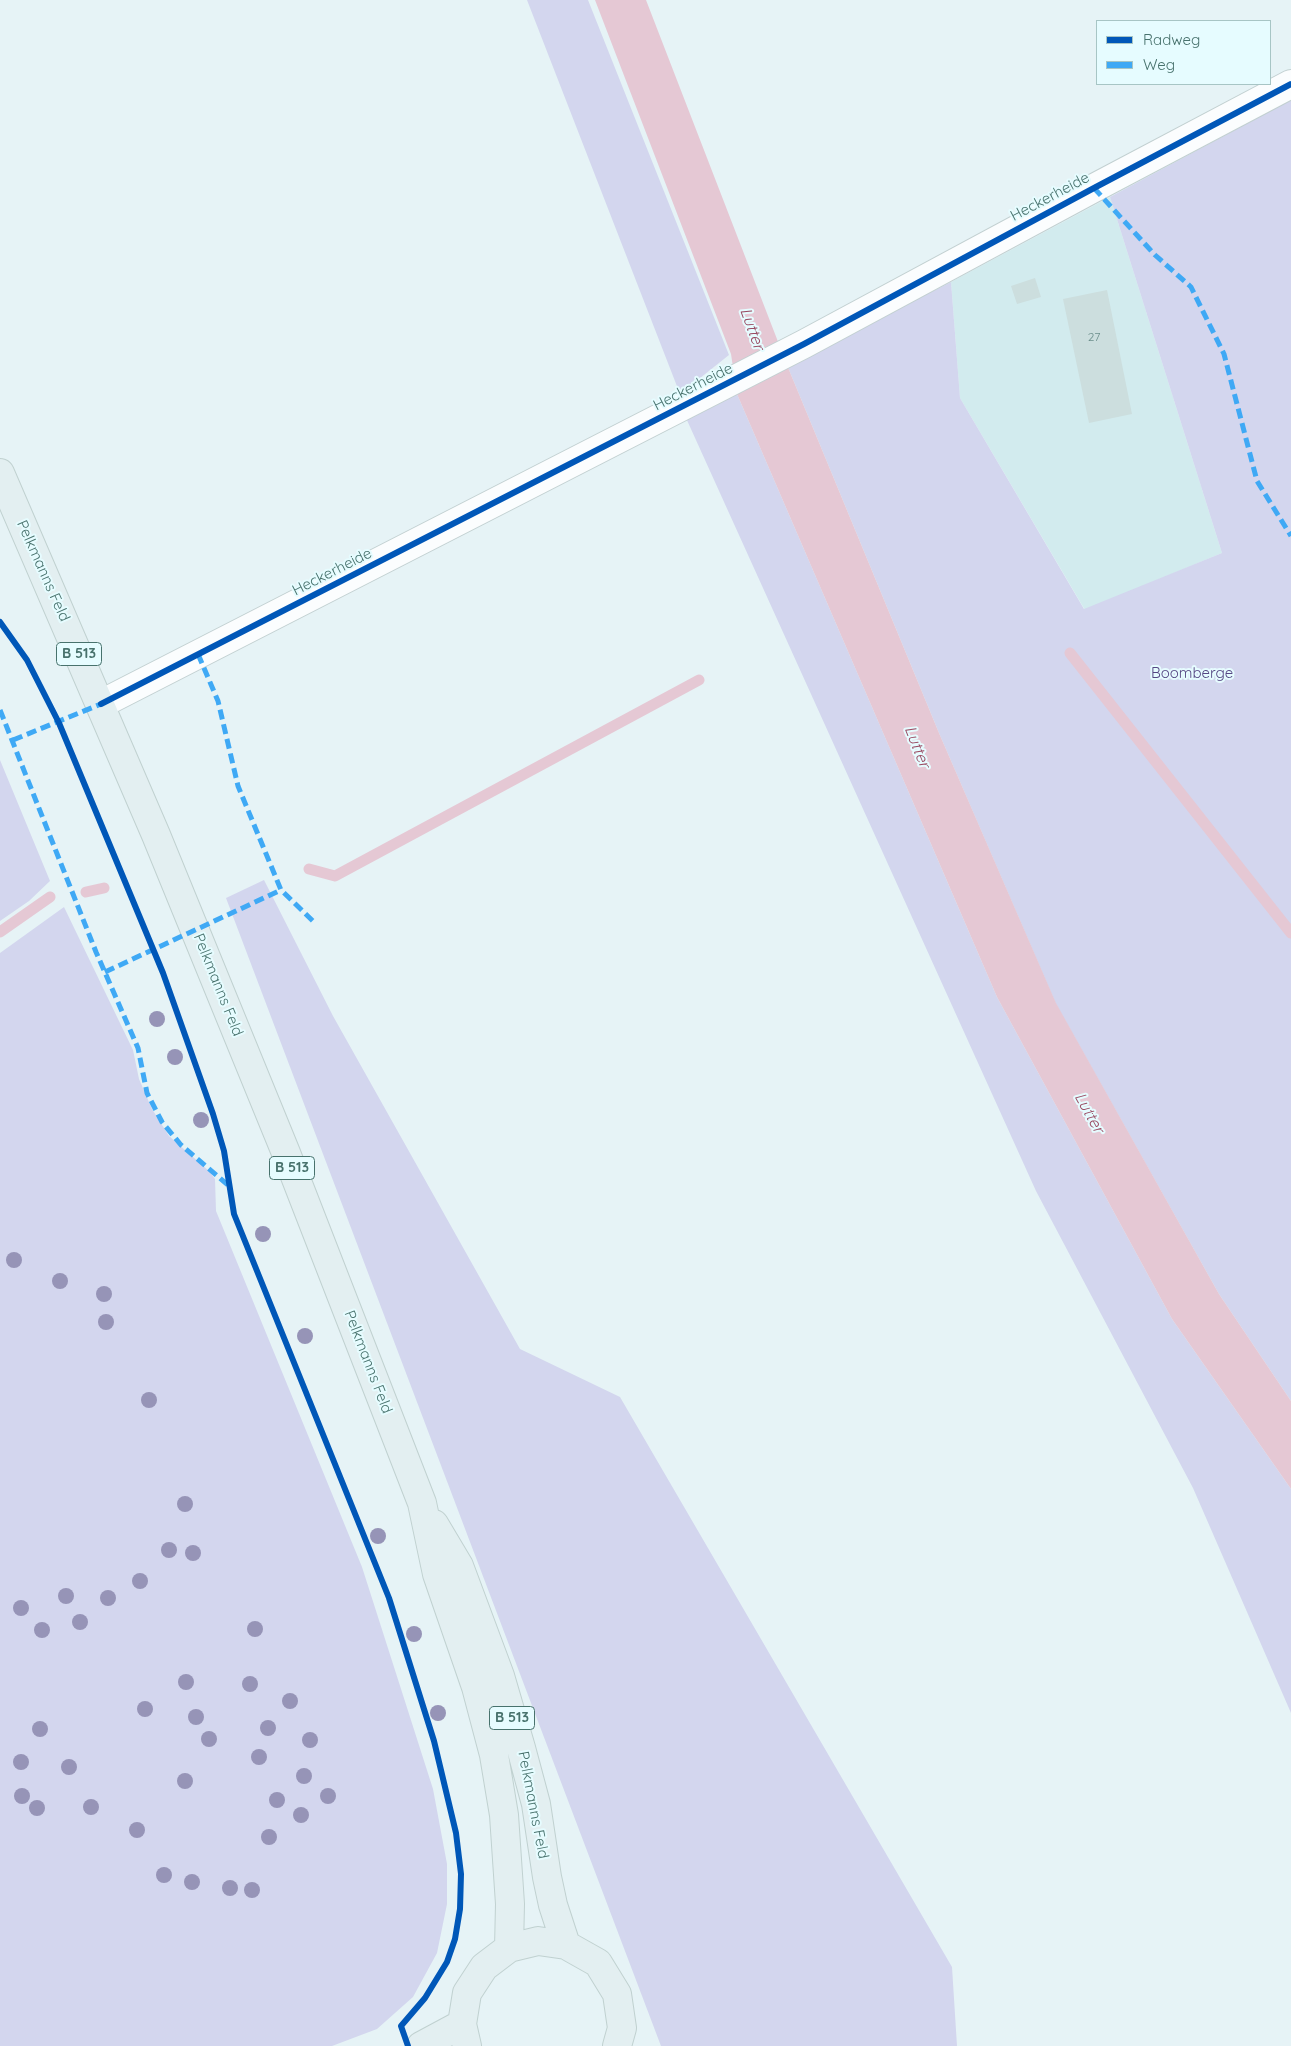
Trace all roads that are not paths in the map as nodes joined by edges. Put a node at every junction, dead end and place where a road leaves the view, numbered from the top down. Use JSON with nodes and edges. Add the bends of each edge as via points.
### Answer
{"nodes":[{"id":1,"x":1291,"y":84,"type":"edge"},
{"id":2,"x":0,"y":473,"type":"edge"},
{"id":3,"x":101,"y":704,"type":"junction"},
{"id":4,"x":422,"y":1503,"type":"junction"},
{"id":5,"x":566,"y":1945,"type":"junction"},
{"id":6,"x":510,"y":1948,"type":"junction"},
{"id":7,"x":465,"y":2035,"type":"edge"},
{"id":8,"x":421,"y":2046,"type":"edge"},
{"id":9,"x":617,"y":2046,"type":"edge"}],
"edges":[{"from":1,"to":3,"type":"street","name":"Heckerheide","via":[[804,344]]},
{"from":2,"to":3,"type":"main road","name":"Pelkmanns Feld","number":"B 513"},
{"from":3,"to":4,"type":"main road","name":"Pelkmanns Feld","number":"B 513","via":[[286,1153]]},
{"from":4,"to":5,"type":"main road","name":"Pelkmanns Feld","number":"B 513","via":[[458,1566],[500,1676],[536,1804],[547,1877]]},
{"from":4,"to":6,"type":"main road","name":"Pelkmanns Feld","number":"B 513","via":[[437,1574],[476,1687],[494,1755],[504,1815]]},
{"from":5,"to":6,"type":"main road","via":[[538,1942]]},
{"from":5,"to":9,"type":"main road","via":[[598,1963],[617,1994],[622,2028]]},
{"from":6,"to":7,"type":"main road","via":[[484,1967],[467,1993]]},
{"from":7,"to":8,"type":"main road"}]}
